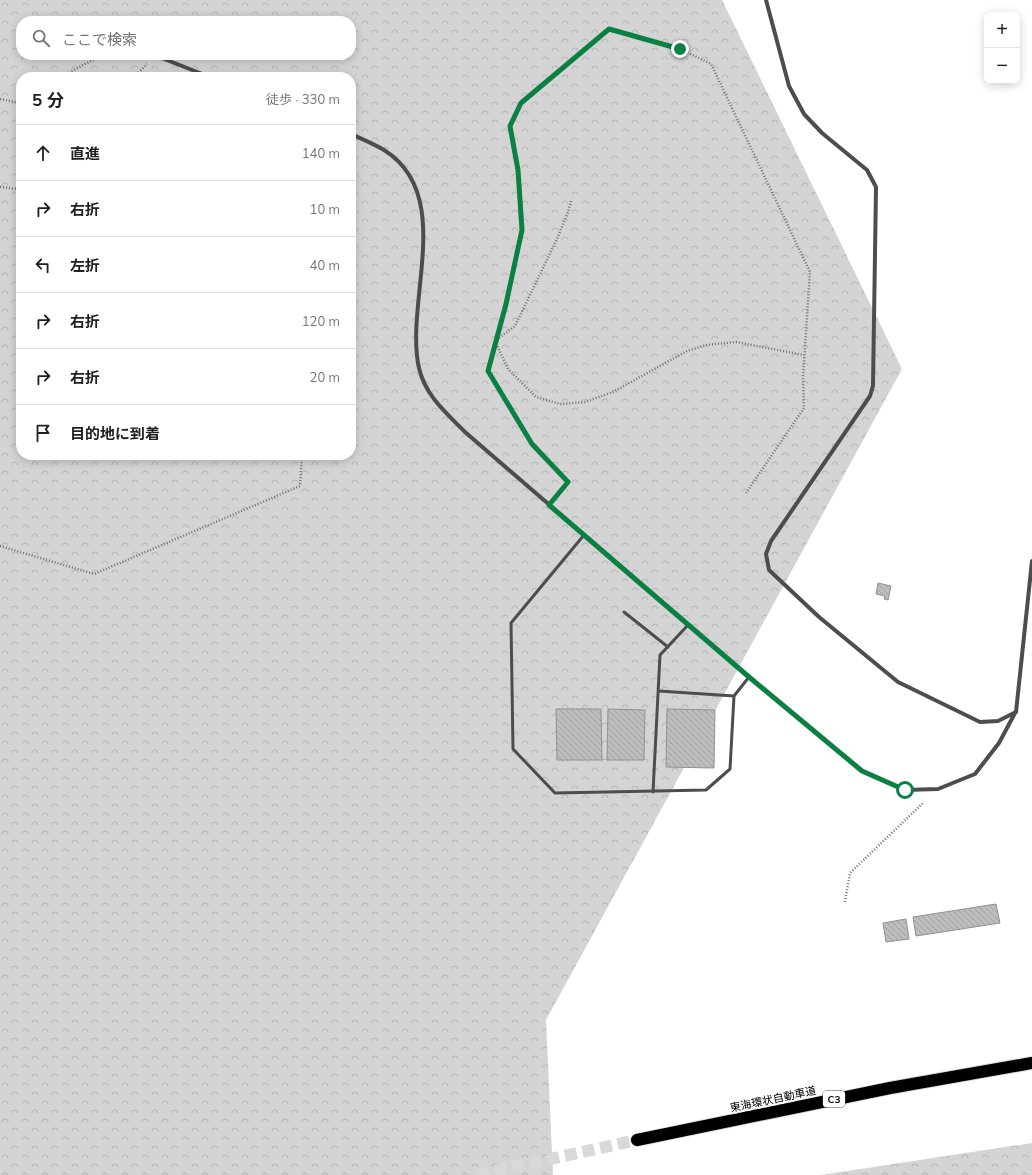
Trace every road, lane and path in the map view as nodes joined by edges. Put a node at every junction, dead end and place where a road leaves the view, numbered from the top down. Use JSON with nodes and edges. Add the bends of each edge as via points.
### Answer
{"nodes":[{"id":1,"x":766,"y":0,"type":"edge"},
{"id":2,"x":93,"y":60,"type":"edge"},
{"id":3,"x":167,"y":60,"type":"edge"},
{"id":4,"x":70,"y":72,"type":"edge"},
{"id":5,"x":197,"y":72,"type":"edge"},
{"id":6,"x":0,"y":99,"type":"edge"},
{"id":7,"x":16,"y":102,"type":"edge"},
{"id":8,"x":356,"y":136,"type":"edge"},
{"id":9,"x":0,"y":187,"type":"edge"},
{"id":10,"x":16,"y":189,"type":"edge"},
{"id":11,"x":571,"y":201,"type":"dead end"},
{"id":12,"x":495,"y":341,"type":"junction"},
{"id":13,"x":804,"y":355,"type":"junction"},
{"id":14,"x":302,"y":460,"type":"edge"},
{"id":15,"x":746,"y":493,"type":"dead end"},
{"id":16,"x":549,"y":505,"type":"junction"},
{"id":17,"x":584,"y":535,"type":"junction"},
{"id":18,"x":0,"y":546,"type":"edge"},
{"id":19,"x":1032,"y":561,"type":"edge"},
{"id":20,"x":624,"y":612,"type":"dead end"},
{"id":21,"x":688,"y":625,"type":"junction"},
{"id":22,"x":668,"y":646,"type":"junction"},
{"id":23,"x":749,"y":677,"type":"junction"},
{"id":24,"x":659,"y":691,"type":"junction"},
{"id":25,"x":734,"y":696,"type":"junction"},
{"id":26,"x":1016,"y":712,"type":"junction"},
{"id":27,"x":938,"y":789,"type":"junction"},
{"id":28,"x":653,"y":792,"type":"junction"},
{"id":29,"x":845,"y":902,"type":"dead end"},
{"id":30,"x":1032,"y":1063,"type":"edge"},
{"id":31,"x":637,"y":1140,"type":"tunnel mouth"}],
"edges":[{"from":1,"to":26,"type":"street","via":[[789,86],[804,114],[822,133],[867,170],[876,187],[873,386],[870,396],[772,540],[766,554],[769,570],[819,617],[898,682],[980,722],[998,721]]},
{"from":2,"to":4,"type":"path"},
{"from":3,"to":5,"type":"street"},
{"from":6,"to":7,"type":"path"},
{"from":8,"to":16,"type":"street","via":[[385,151],[406,170],[416,186],[423,232],[416,339],[419,369],[432,399],[465,432]]},
{"from":9,"to":10,"type":"path"},
{"from":11,"to":12,"type":"path","via":[[557,239],[515,326]]},
{"from":12,"to":13,"type":"path","via":[[508,369],[536,397],[560,404],[585,402],[613,392],[687,351],[706,345],[736,342]]},
{"from":12,"to":13,"type":"path","via":[[522,230],[518,170],[510,126],[521,103],[609,29],[680,49],[711,64],[810,272]]},
{"from":12,"to":16,"type":"path","via":[[488,371],[532,444],[568,482]]},
{"from":13,"to":15,"type":"path","via":[[804,408]]},
{"from":14,"to":18,"type":"path","via":[[300,486],[94,574]]},
{"from":16,"to":17,"type":"street"},
{"from":17,"to":21,"type":"street"},
{"from":17,"to":28,"type":"lane","via":[[512,623],[513,749],[554,793]]},
{"from":19,"to":26,"type":"street"},
{"from":20,"to":22,"type":"lane"},
{"from":21,"to":22,"type":"lane"},
{"from":21,"to":23,"type":"street"},
{"from":22,"to":24,"type":"lane","via":[[660,655]]},
{"from":23,"to":25,"type":"lane"},
{"from":23,"to":27,"type":"street","via":[[862,771],[905,790]]},
{"from":24,"to":25,"type":"lane"},
{"from":24,"to":28,"type":"lane"},
{"from":25,"to":28,"type":"lane","via":[[730,769],[706,790]]},
{"from":26,"to":27,"type":"street","via":[[999,743],[975,774]]},
{"from":27,"to":29,"type":"path","via":[[850,873]]},
{"from":30,"to":31,"type":"highway","name":"東海環状自動車道","number":"C3","via":[[890,1088]]}]}
